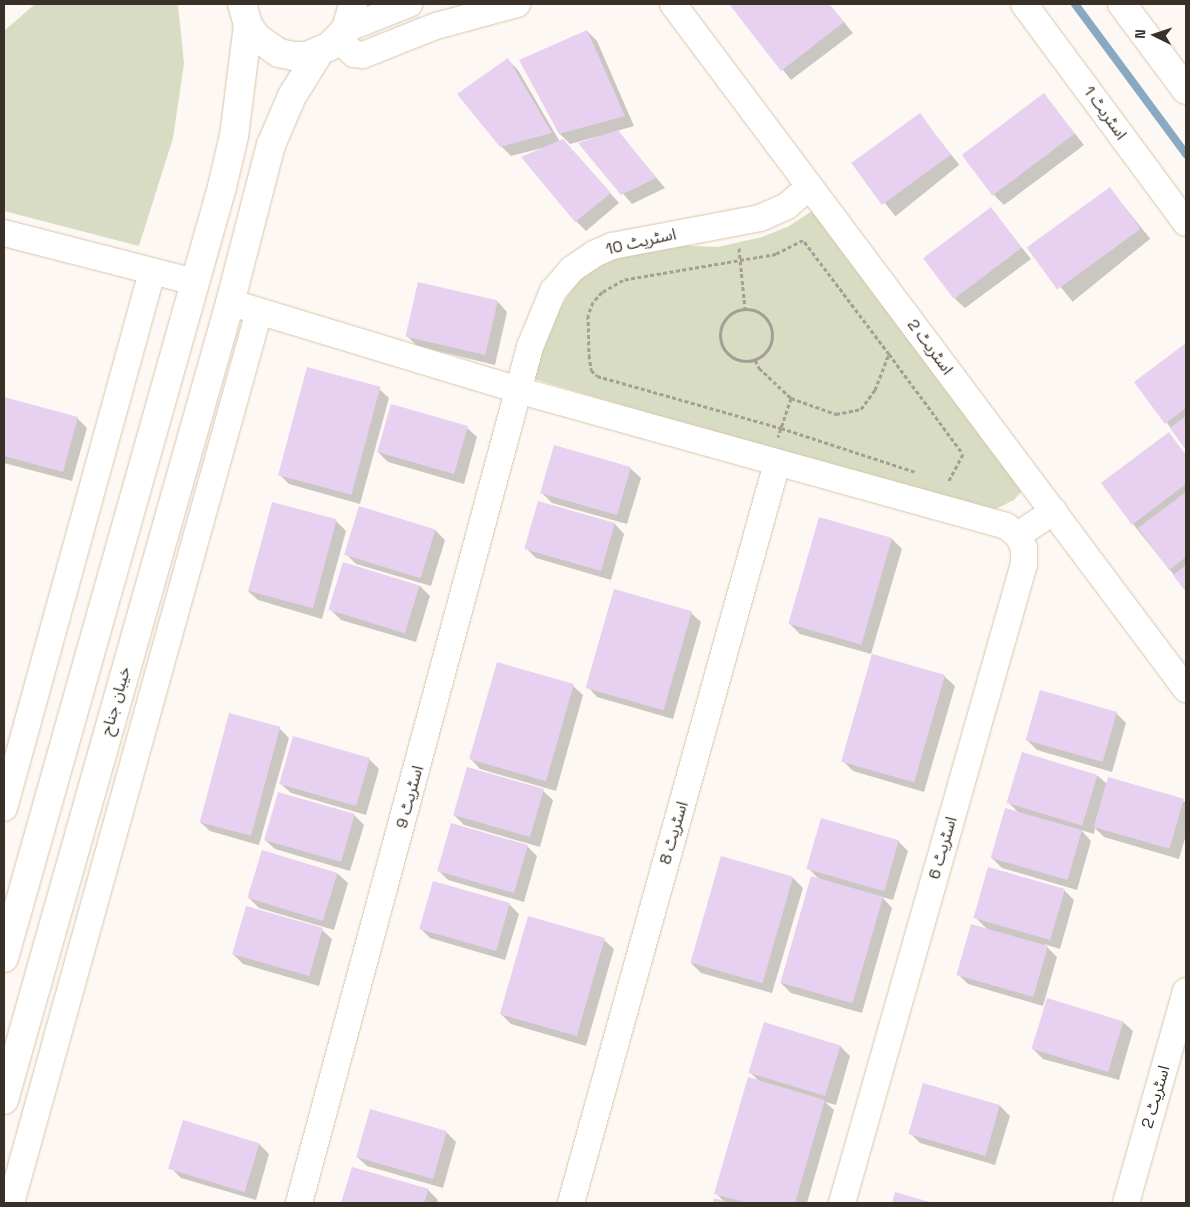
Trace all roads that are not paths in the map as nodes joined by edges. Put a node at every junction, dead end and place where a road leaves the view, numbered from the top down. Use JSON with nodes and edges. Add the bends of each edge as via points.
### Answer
{"nodes":[{"id":1,"x":409,"y":4,"type":"edge"},
{"id":2,"x":517,"y":4,"type":"edge"},
{"id":3,"x":673,"y":4,"type":"edge"},
{"id":4,"x":1024,"y":4,"type":"edge"},
{"id":5,"x":1122,"y":4,"type":"edge"},
{"id":6,"x":245,"y":15,"type":"edge"},
{"id":7,"x":339,"y":31,"type":"edge"},
{"id":8,"x":1186,"y":90,"type":"edge"},
{"id":9,"x":809,"y":187,"type":"junction"},
{"id":10,"x":1186,"y":223,"type":"edge"},
{"id":11,"x":4,"y":233,"type":"edge"},
{"id":12,"x":152,"y":272,"type":"junction"},
{"id":13,"x":194,"y":282,"type":"junction"},
{"id":14,"x":230,"y":303,"type":"junction"},
{"id":15,"x":259,"y":312,"type":"junction"},
{"id":16,"x":520,"y":392,"type":"junction"},
{"id":17,"x":773,"y":462,"type":"junction"},
{"id":18,"x":1054,"y":511,"type":"junction"},
{"id":19,"x":1018,"y":535,"type":"junction"},
{"id":20,"x":1186,"y":689,"type":"edge"},
{"id":21,"x":4,"y":808,"type":"edge"},
{"id":22,"x":4,"y":958,"type":"edge"},
{"id":23,"x":1186,"y":991,"type":"edge"},
{"id":24,"x":4,"y":1100,"type":"edge"},
{"id":25,"x":11,"y":1203,"type":"edge"},
{"id":26,"x":299,"y":1203,"type":"edge"},
{"id":27,"x":571,"y":1203,"type":"edge"},
{"id":28,"x":842,"y":1203,"type":"edge"},
{"id":29,"x":1126,"y":1203,"type":"edge"}],
"edges":[{"from":1,"to":7,"type":"street"},
{"from":2,"to":7,"type":"street","via":[[436,26],[363,56],[354,54]]},
{"from":3,"to":9,"type":"street","name":"اسٹریٹ 2"},
{"from":4,"to":10,"type":"street","name":"اسٹریٹ 1"},
{"from":5,"to":8,"type":"main road"},
{"from":6,"to":7,"type":"main road","via":[[256,37],[279,53],[307,56]]},
{"from":6,"to":13,"type":"main road","via":[[234,136]]},
{"from":7,"to":14,"type":"main road","name":"خیبان جناح","via":[[292,96],[271,145]]},
{"from":9,"to":16,"type":"street","name":"اسٹریٹ 10","via":[[787,206],[760,218],[612,246],[572,269],[553,291],[530,347]]},
{"from":9,"to":18,"type":"street","name":"اسٹریٹ 2"},
{"from":11,"to":12,"type":"street"},
{"from":12,"to":13,"type":"street"},
{"from":12,"to":21,"type":"street"},
{"from":13,"to":22,"type":"main road"},
{"from":14,"to":15,"type":"street"},
{"from":14,"to":24,"type":"main road","name":"خیبان جناح"},
{"from":15,"to":16,"type":"street"},
{"from":15,"to":25,"type":"street"},
{"from":16,"to":17,"type":"street"},
{"from":16,"to":26,"type":"street","name":"اسٹریٹ 9"},
{"from":17,"to":19,"type":"street","via":[[1006,526]]},
{"from":17,"to":27,"type":"street","name":"اسٹریٹ 8"},
{"from":18,"to":19,"type":"street"},
{"from":18,"to":20,"type":"street","name":"اسٹریٹ 2"},
{"from":19,"to":28,"type":"street","name":"اسٹریٹ 6","via":[[1024,548],[1024,564]]},
{"from":23,"to":29,"type":"street","name":"اسٹریٹ 2"}]}
